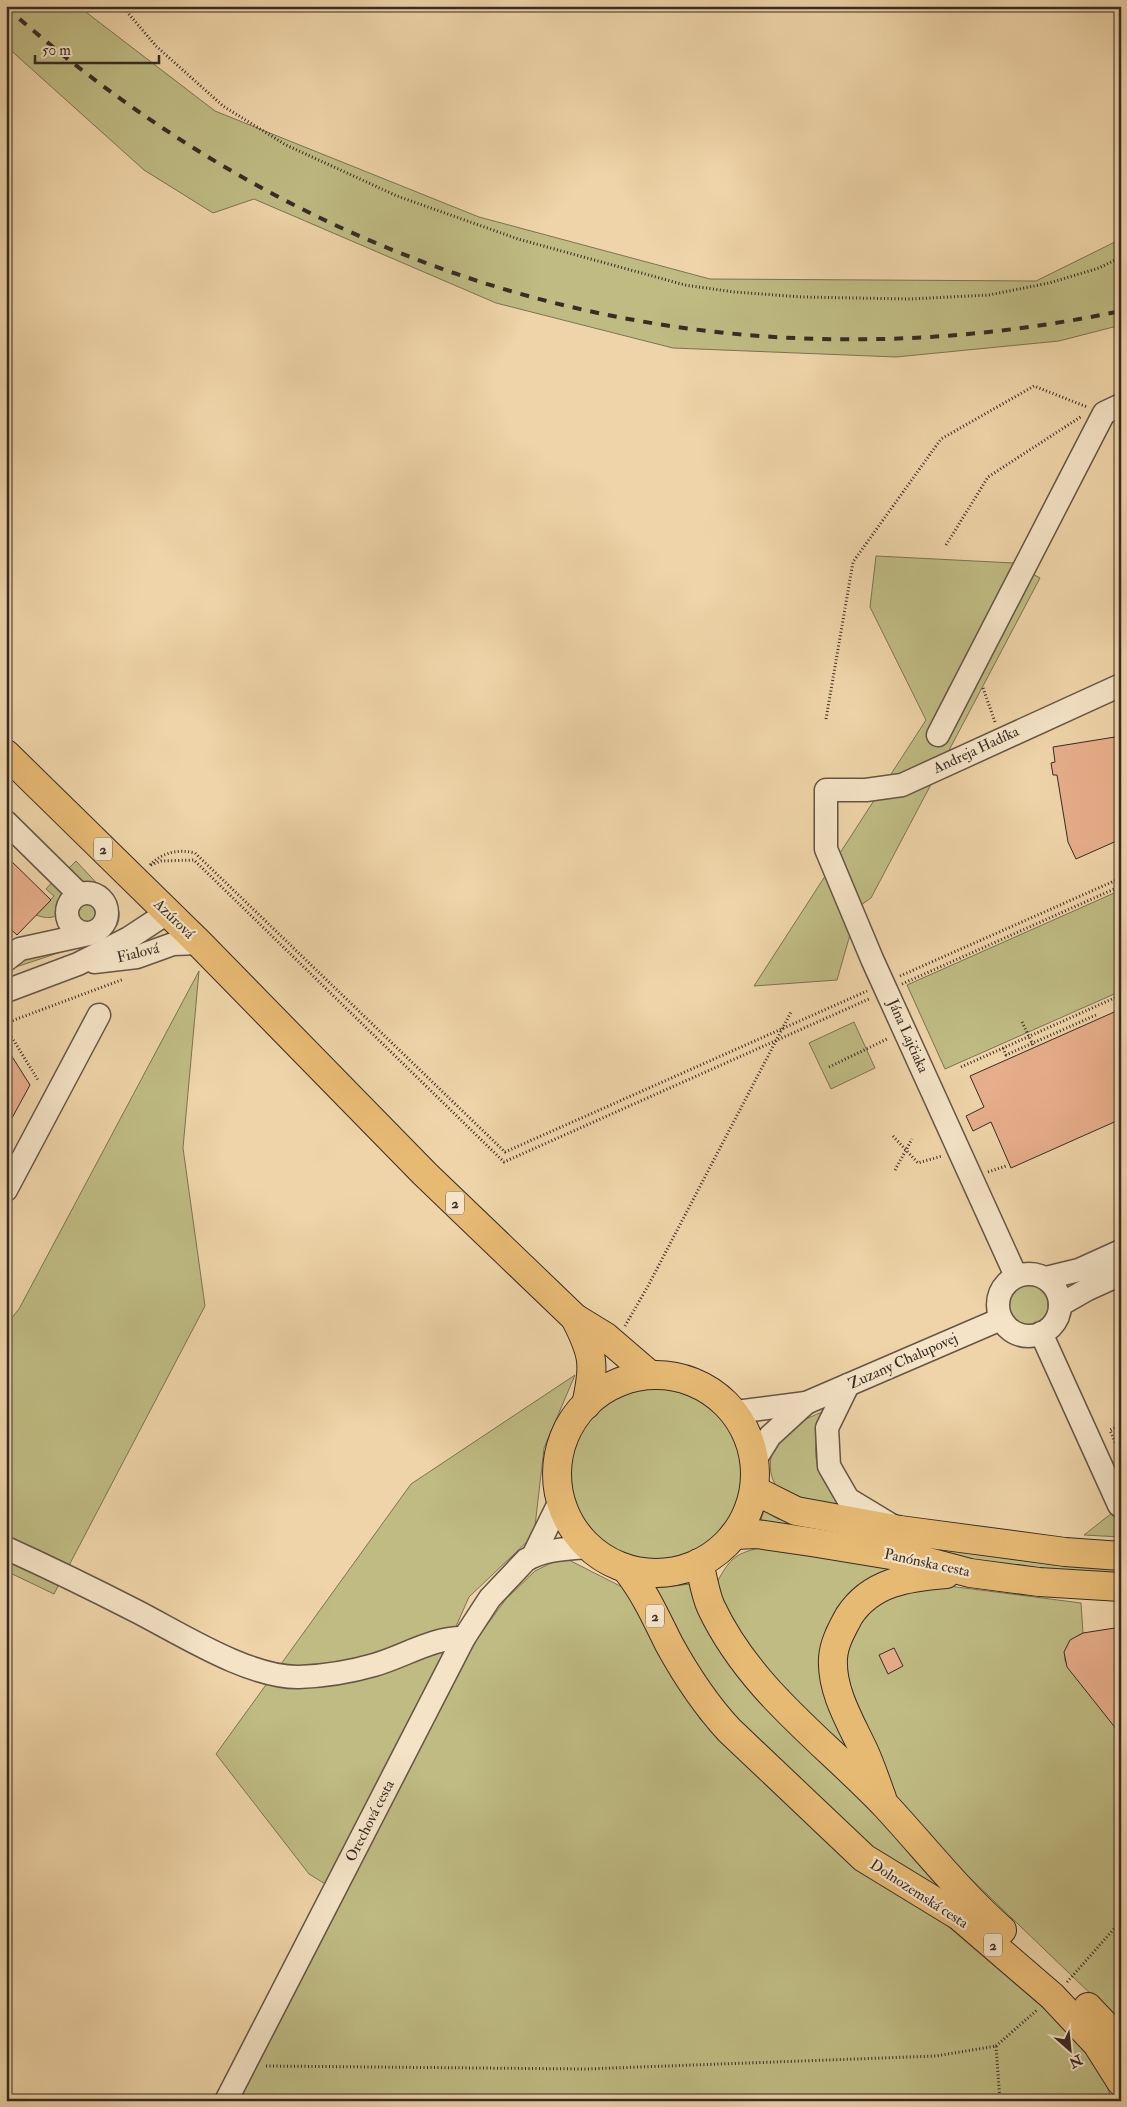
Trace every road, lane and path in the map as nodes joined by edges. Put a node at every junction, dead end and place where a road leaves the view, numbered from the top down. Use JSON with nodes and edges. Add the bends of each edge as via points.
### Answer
{"nodes":[{"id":1,"x":122,"y":6,"type":"edge"},
{"id":2,"x":1121,"y":257,"type":"edge"},
{"id":3,"x":1112,"y":409,"type":"edge"},
{"id":4,"x":946,"y":545,"type":"dead end"},
{"id":5,"x":975,"y":664,"type":"junction"},
{"id":6,"x":1121,"y":685,"type":"edge"},
{"id":7,"x":826,"y":720,"type":"dead end"},
{"id":8,"x":938,"y":735,"type":"dead end"},
{"id":9,"x":1001,"y":738,"type":"junction"},
{"id":10,"x":6,"y":754,"type":"edge"},
{"id":11,"x":826,"y":790,"type":"joint"},
{"id":12,"x":6,"y":822,"type":"edge"},
{"id":13,"x":1121,"y":878,"type":"edge"},
{"id":14,"x":1121,"y":886,"type":"edge"},
{"id":15,"x":79,"y":894,"type":"junction"},
{"id":16,"x":167,"y":913,"type":"junction"},
{"id":17,"x":88,"y":934,"type":"junction"},
{"id":18,"x":199,"y":944,"type":"junction"},
{"id":19,"x":6,"y":960,"type":"edge"},
{"id":20,"x":78,"y":964,"type":"junction"},
{"id":21,"x":125,"y":978,"type":"dead end"},
{"id":22,"x":10,"y":982,"type":"edge"},
{"id":23,"x":886,"y":987,"type":"junction"},
{"id":24,"x":1121,"y":995,"type":"edge"},
{"id":25,"x":791,"y":1012,"type":"dead end"},
{"id":26,"x":99,"y":1015,"type":"dead end"},
{"id":27,"x":1096,"y":1015,"type":"dead end"},
{"id":28,"x":1022,"y":1022,"type":"dead end"},
{"id":29,"x":6,"y":1023,"type":"edge"},
{"id":30,"x":6,"y":1028,"type":"edge"},
{"id":31,"x":783,"y":1028,"type":"junction"},
{"id":32,"x":1029,"y":1036,"type":"junction"},
{"id":33,"x":776,"y":1040,"type":"junction"},
{"id":34,"x":1033,"y":1045,"type":"junction"},
{"id":35,"x":1003,"y":1048,"type":"junction"},
{"id":36,"x":867,"y":1049,"type":"dead end"},
{"id":37,"x":829,"y":1067,"type":"dead end"},
{"id":38,"x":961,"y":1067,"type":"dead end"},
{"id":39,"x":38,"y":1080,"type":"dead end"},
{"id":40,"x":893,"y":1136,"type":"dead end"},
{"id":41,"x":912,"y":1139,"type":"dead end"},
{"id":42,"x":906,"y":1150,"type":"junction"},
{"id":43,"x":938,"y":1157,"type":"dead end"},
{"id":44,"x":895,"y":1170,"type":"dead end"},
{"id":45,"x":6,"y":1190,"type":"edge"},
{"id":46,"x":1121,"y":1252,"type":"edge"},
{"id":47,"x":1121,"y":1274,"type":"edge"},
{"id":48,"x":1016,"y":1276,"type":"junction"},
{"id":49,"x":1046,"y":1278,"type":"junction"},
{"id":50,"x":1060,"y":1305,"type":"junction"},
{"id":51,"x":575,"y":1318,"type":"junction"},
{"id":52,"x":1001,"y":1319,"type":"junction"},
{"id":53,"x":1041,"y":1333,"type":"junction"},
{"id":54,"x":615,"y":1344,"type":"junction"},
{"id":55,"x":649,"y":1374,"type":"junction"},
{"id":56,"x":848,"y":1385,"type":"junction"},
{"id":57,"x":806,"y":1404,"type":"junction"},
{"id":58,"x":586,"y":1405,"type":"junction"},
{"id":59,"x":736,"y":1412,"type":"junction"},
{"id":60,"x":1121,"y":1425,"type":"edge"},
{"id":61,"x":1121,"y":1456,"type":"edge"},
{"id":62,"x":755,"y":1460,"type":"junction"},
{"id":63,"x":754,"y":1490,"type":"junction"},
{"id":64,"x":560,"y":1502,"type":"junction"},
{"id":65,"x":1120,"y":1505,"type":"edge"},
{"id":66,"x":900,"y":1530,"type":"junction"},
{"id":67,"x":734,"y":1535,"type":"junction"},
{"id":68,"x":588,"y":1547,"type":"junction"},
{"id":69,"x":6,"y":1548,"type":"edge"},
{"id":70,"x":533,"y":1556,"type":"junction"},
{"id":71,"x":1121,"y":1556,"type":"edge"},
{"id":72,"x":699,"y":1563,"type":"junction"},
{"id":73,"x":628,"y":1570,"type":"junction"},
{"id":74,"x":970,"y":1573,"type":"junction"},
{"id":75,"x":1121,"y":1587,"type":"edge"},
{"id":76,"x":464,"y":1638,"type":"junction"},
{"id":77,"x":884,"y":1804,"type":"junction"},
{"id":78,"x":1121,"y":1921,"type":"edge"},
{"id":79,"x":1059,"y":1990,"type":"junction"},
{"id":80,"x":1121,"y":2042,"type":"edge"},
{"id":81,"x":996,"y":2046,"type":"junction"},
{"id":82,"x":244,"y":2066,"type":"junction"},
{"id":83,"x":1121,"y":2082,"type":"edge"},
{"id":84,"x":226,"y":2101,"type":"edge"},
{"id":85,"x":1000,"y":2101,"type":"edge"}],
"edges":[{"from":1,"to":2,"type":"path","via":[[156,46],[223,106],[286,145],[397,196],[490,229],[685,285],[802,297],[910,299],[989,295],[1049,283],[1099,268]]},
{"from":3,"to":4,"type":"path","via":[[1078,417],[988,477]]},
{"from":3,"to":5,"type":"street"},
{"from":3,"to":7,"type":"path","via":[[1034,386],[941,438],[853,562]]},
{"from":5,"to":8,"type":"street"},
{"from":5,"to":9,"type":"path"},
{"from":6,"to":9,"type":"street","name":"Andreja Hadíka"},
{"from":9,"to":11,"type":"street","name":"Andreja Hadíka","via":[[902,785],[866,790]]},
{"from":10,"to":16,"type":"main road","name":"Azúrová","number":"2"},
{"from":11,"to":23,"type":"street","name":"Jána Lajčiaka","via":[[826,849]]},
{"from":12,"to":15,"type":"street"},
{"from":13,"to":23,"type":"path"},
{"from":14,"to":23,"type":"path"},
{"from":15,"to":17,"type":"street","via":[[68,907],[68,920],[76,930]]},
{"from":15,"to":17,"type":"street","via":[[97,896],[106,906],[106,921],[96,932]]},
{"from":16,"to":18,"type":"main road","name":"Azúrová","number":"2"},
{"from":16,"to":20,"type":"street","name":"Fialová"},
{"from":17,"to":19,"type":"street","via":[[20,949]]},
{"from":18,"to":20,"type":"street","name":"Fialová","via":[[172,944],[137,957]]},
{"from":18,"to":51,"type":"main road","name":"Azúrová","number":"2","via":[[425,1174]]},
{"from":20,"to":22,"type":"street","name":"Fialová"},
{"from":21,"to":29,"type":"path"},
{"from":23,"to":31,"type":"path"},
{"from":23,"to":33,"type":"path"},
{"from":23,"to":48,"type":"street","name":"Jána Lajčiaka"},
{"from":24,"to":32,"type":"path"},
{"from":25,"to":31,"type":"path"},
{"from":26,"to":45,"type":"street"},
{"from":27,"to":34,"type":"path"},
{"from":28,"to":32,"type":"path"},
{"from":30,"to":39,"type":"path"},
{"from":31,"to":33,"type":"path"},
{"from":31,"to":33,"type":"path","via":[[505,1152],[195,853],[184,850],[163,854],[150,865],[194,860],[504,1162]]},
{"from":32,"to":34,"type":"path"},
{"from":32,"to":35,"type":"path"},
{"from":33,"to":54,"type":"path"},
{"from":34,"to":35,"type":"path","via":[[1006,1055]]},
{"from":35,"to":38,"type":"path"},
{"from":36,"to":37,"type":"path"},
{"from":40,"to":42,"type":"path"},
{"from":41,"to":42,"type":"path"},
{"from":42,"to":43,"type":"path","via":[[918,1163]]},
{"from":42,"to":44,"type":"path"},
{"from":46,"to":49,"type":"street","via":[[1079,1270]]},
{"from":47,"to":50,"type":"street"},
{"from":48,"to":49,"type":"street","via":[[1032,1274]]},
{"from":48,"to":52,"type":"street","via":[[1001,1289],[998,1299]]},
{"from":49,"to":50,"type":"street","via":[[1054,1286]]},
{"from":50,"to":53,"type":"street","via":[[1055,1322]]},
{"from":51,"to":54,"type":"main road","number":"2"},
{"from":51,"to":58,"type":"main road","number":"2","via":[[591,1357],[593,1374]]},
{"from":52,"to":53,"type":"street","via":[[1014,1332],[1032,1336]]},
{"from":52,"to":56,"type":"street","name":"Zuzany Chalupovej"},
{"from":53,"to":65,"type":"street"},
{"from":54,"to":55,"type":"main road","number":"2"},
{"from":55,"to":58,"type":"main road","number":"2","via":[[615,1385]]},
{"from":55,"to":59,"type":"main road","number":"2","via":[[695,1381],[718,1395]]},
{"from":56,"to":57,"type":"street","name":"Zuzany Chalupovej"},
{"from":56,"to":66,"type":"street","via":[[827,1428],[829,1466],[848,1499]]},
{"from":57,"to":59,"type":"street"},
{"from":57,"to":62,"type":"street","via":[[770,1436]]},
{"from":58,"to":64,"type":"main road","number":"2","via":[[571,1424],[560,1451],[557,1472]]},
{"from":59,"to":62,"type":"main road","number":"2","via":[[748,1435]]},
{"from":60,"to":61,"type":"path","via":[[1110,1430]]},
{"from":62,"to":63,"type":"main road","number":"2"},
{"from":63,"to":66,"type":"main road","name":"Panónska cesta","via":[[796,1511]]},
{"from":63,"to":67,"type":"main road","number":"2"},
{"from":64,"to":68,"type":"main road","number":"2","via":[[571,1526]]},
{"from":64,"to":70,"type":"street"},
{"from":66,"to":71,"type":"main road","name":"Panónska cesta","via":[[1065,1552]]},
{"from":67,"to":72,"type":"main road","number":"2"},
{"from":67,"to":74,"type":"main road","name":"Panónska cesta","via":[[758,1534],[812,1542],[921,1560]]},
{"from":68,"to":70,"type":"street"},
{"from":68,"to":73,"type":"main road","number":"2","via":[[602,1558]]},
{"from":69,"to":76,"type":"street","via":[[218,1653],[280,1676],[321,1676],[352,1671],[445,1639]]},
{"from":70,"to":76,"type":"street","name":"Orechová cesta","via":[[490,1598]]},
{"from":72,"to":73,"type":"main road","number":"2","via":[[670,1572]]},
{"from":72,"to":77,"type":"main road","number":"2","via":[[711,1606],[746,1664],[816,1740]]},
{"from":73,"to":79,"type":"main road","name":"Dolnozemská cesta","number":"2","via":[[643,1589],[670,1644],[711,1711],[839,1836],[882,1870],[959,1916]]},
{"from":74,"to":75,"type":"main road","name":"Panónska cesta"},
{"from":74,"to":77,"type":"main road","via":[[910,1578],[885,1584],[854,1609],[839,1636],[833,1658],[840,1699]]},
{"from":76,"to":82,"type":"street","name":"Orechová cesta"},
{"from":77,"to":79,"type":"main road","name":"Dolnozemská cesta","number":"2","via":[[978,1909]]},
{"from":78,"to":79,"type":"path"},
{"from":79,"to":80,"type":"main road","name":"Dolnozemská cesta","number":"2"},
{"from":79,"to":81,"type":"path"},
{"from":79,"to":83,"type":"main road","name":"Dolnozemská cesta","number":"2"},
{"from":81,"to":82,"type":"path","via":[[936,2056],[586,2069]]},
{"from":81,"to":85,"type":"path"},
{"from":82,"to":84,"type":"street","name":"Orechová cesta"}]}
